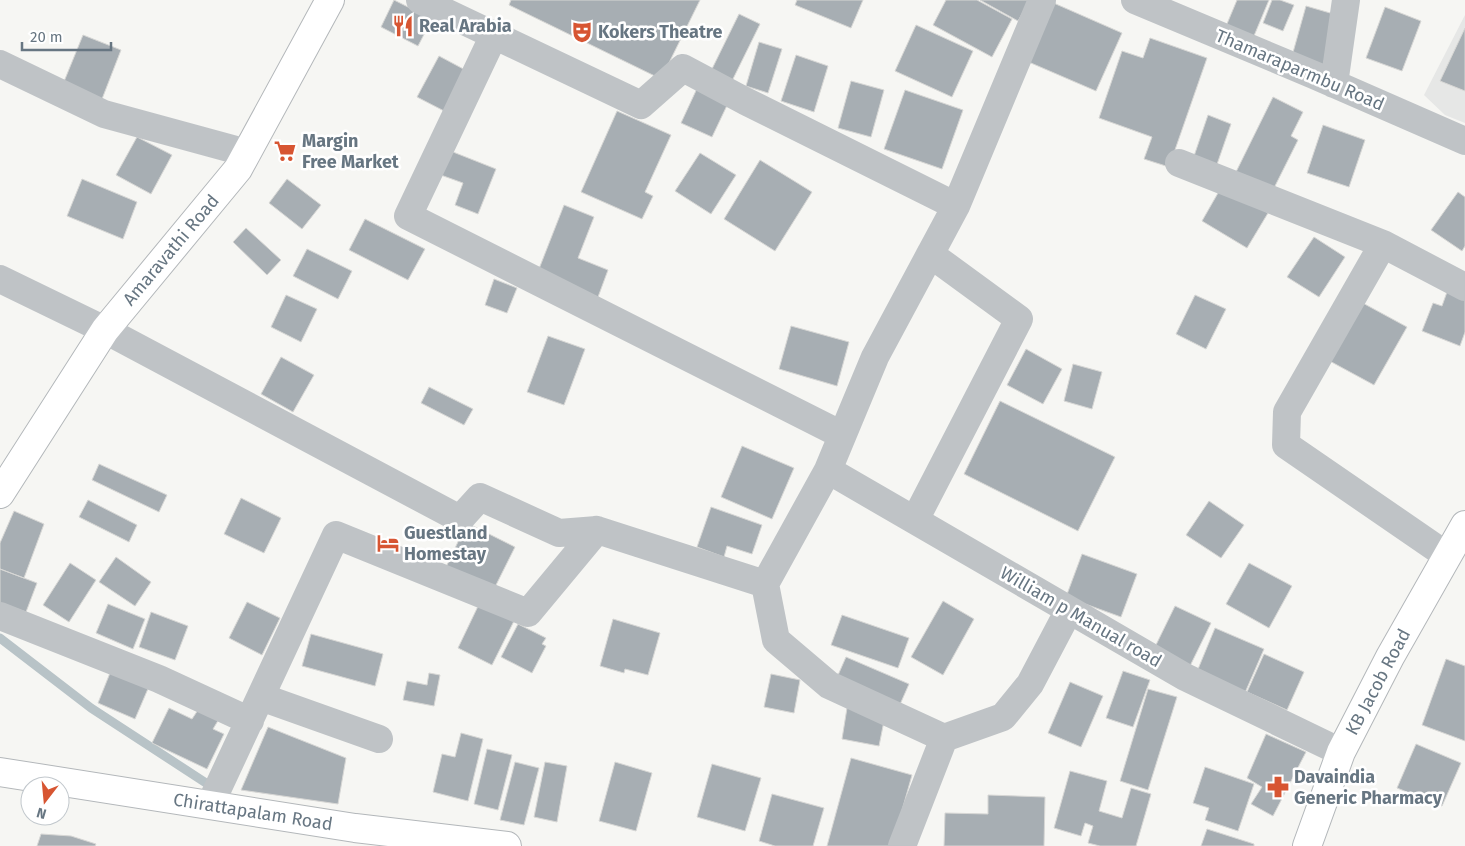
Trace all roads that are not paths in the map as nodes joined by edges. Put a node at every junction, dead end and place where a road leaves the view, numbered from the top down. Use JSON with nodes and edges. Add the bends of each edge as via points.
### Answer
{"nodes":[{"id":1,"x":330,"y":0,"type":"edge"},
{"id":2,"x":420,"y":0,"type":"edge"},
{"id":3,"x":1042,"y":0,"type":"edge"},
{"id":4,"x":1135,"y":0,"type":"edge"},
{"id":5,"x":1346,"y":0,"type":"edge"},
{"id":6,"x":494,"y":35,"type":"junction"},
{"id":7,"x":0,"y":64,"type":"edge"},
{"id":8,"x":1334,"y":84,"type":"junction"},
{"id":9,"x":1465,"y":141,"type":"edge"},
{"id":10,"x":247,"y":154,"type":"junction"},
{"id":11,"x":1180,"y":163,"type":"dead end"},
{"id":12,"x":956,"y":206,"type":"junction"},
{"id":13,"x":1383,"y":244,"type":"junction"},
{"id":14,"x":930,"y":254,"type":"junction"},
{"id":15,"x":0,"y":279,"type":"edge"},
{"id":16,"x":1465,"y":287,"type":"edge"},
{"id":17,"x":105,"y":330,"type":"junction"},
{"id":18,"x":842,"y":435,"type":"junction"},
{"id":19,"x":828,"y":470,"type":"junction"},
{"id":20,"x":0,"y":494,"type":"edge"},
{"id":21,"x":915,"y":520,"type":"junction"},
{"id":22,"x":1465,"y":525,"type":"edge"},
{"id":23,"x":597,"y":530,"type":"junction"},
{"id":24,"x":1446,"y":555,"type":"junction"},
{"id":25,"x":765,"y":584,"type":"junction"},
{"id":26,"x":1069,"y":610,"type":"junction"},
{"id":27,"x":0,"y":616,"type":"edge"},
{"id":28,"x":261,"y":697,"type":"junction"},
{"id":29,"x":250,"y":721,"type":"junction"},
{"id":30,"x":944,"y":738,"type":"junction"},
{"id":31,"x":379,"y":739,"type":"dead end"},
{"id":32,"x":1341,"y":752,"type":"junction"},
{"id":33,"x":0,"y":772,"type":"edge"},
{"id":34,"x":210,"y":805,"type":"junction"},
{"id":35,"x":507,"y":846,"type":"edge"},
{"id":36,"x":902,"y":846,"type":"edge"},
{"id":37,"x":1307,"y":846,"type":"edge"}],
"edges":[{"from":1,"to":10,"type":"main road","name":"Amaravathi Road"},
{"from":2,"to":6,"type":"street"},
{"from":3,"to":12,"type":"street"},
{"from":4,"to":8,"type":"street","name":"Thamaraparmbu Road"},
{"from":5,"to":8,"type":"street"},
{"from":6,"to":12,"type":"street","via":[[640,106],[683,68]]},
{"from":6,"to":18,"type":"street","via":[[408,216]]},
{"from":7,"to":10,"type":"street","via":[[104,114]]},
{"from":8,"to":9,"type":"street","name":"Thamaraparmbu Road"},
{"from":10,"to":17,"type":"main road","name":"Amaravathi Road","via":[[238,170]]},
{"from":11,"to":13,"type":"street"},
{"from":12,"to":14,"type":"street"},
{"from":13,"to":16,"type":"street"},
{"from":13,"to":24,"type":"street","via":[[1287,412],[1286,445]]},
{"from":14,"to":18,"type":"street","via":[[875,357]]},
{"from":14,"to":21,"type":"street","via":[[1019,320]]},
{"from":15,"to":17,"type":"street"},
{"from":17,"to":20,"type":"main road","name":"Amaravathi Road"},
{"from":17,"to":23,"type":"street","via":[[460,519],[480,497],[559,533]]},
{"from":18,"to":19,"type":"street"},
{"from":19,"to":21,"type":"street","name":"William p Manual road"},
{"from":19,"to":25,"type":"street"},
{"from":21,"to":26,"type":"street","name":"William p Manual road"},
{"from":22,"to":24,"type":"main road","name":"KB Jacob Road"},
{"from":23,"to":25,"type":"street"},
{"from":23,"to":28,"type":"street","via":[[528,613],[336,535]]},
{"from":24,"to":32,"type":"main road","name":"KB Jacob Road"},
{"from":25,"to":30,"type":"street","via":[[776,640],[829,685]]},
{"from":26,"to":30,"type":"street","via":[[1030,684],[1003,717]]},
{"from":26,"to":32,"type":"street","name":"William p Manual road","via":[[1184,676]]},
{"from":27,"to":29,"type":"street","via":[[159,679]]},
{"from":28,"to":29,"type":"street"},
{"from":28,"to":31,"type":"street"},
{"from":29,"to":34,"type":"street"},
{"from":30,"to":36,"type":"street"},
{"from":32,"to":37,"type":"main road","name":"KB Jacob Road"},
{"from":33,"to":34,"type":"main road","name":"Chirattapalam Road"},
{"from":34,"to":35,"type":"main road","name":"Chirattapalam Road","via":[[355,828]]}]}
